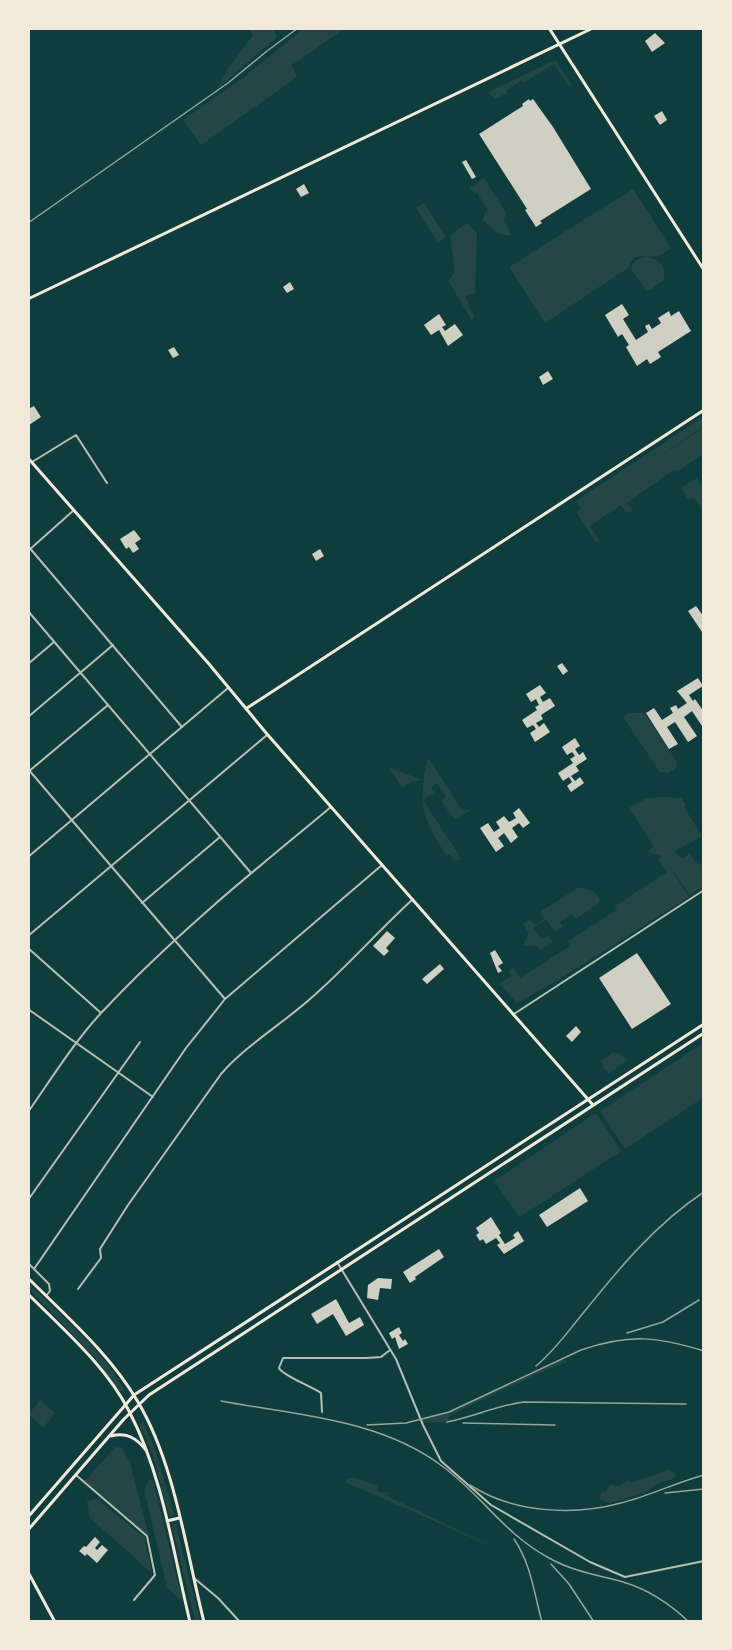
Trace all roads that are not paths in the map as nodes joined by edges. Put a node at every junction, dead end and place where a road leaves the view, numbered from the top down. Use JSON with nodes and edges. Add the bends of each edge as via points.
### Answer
{"nodes":[{"id":1,"x":549,"y":28,"type":"edge"},
{"id":2,"x":593,"y":28,"type":"edge"},
{"id":3,"x":559,"y":45,"type":"junction"},
{"id":4,"x":704,"y":270,"type":"edge"},
{"id":5,"x":28,"y":298,"type":"edge"},
{"id":6,"x":704,"y":410,"type":"edge"},
{"id":7,"x":28,"y":458,"type":"edge"},
{"id":8,"x":32,"y":462,"type":"junction"},
{"id":9,"x":107,"y":483,"type":"dead end"},
{"id":10,"x":74,"y":510,"type":"junction"},
{"id":11,"x":29,"y":549,"type":"edge"},
{"id":12,"x":28,"y":611,"type":"edge"},
{"id":13,"x":54,"y":642,"type":"junction"},
{"id":14,"x":113,"y":645,"type":"junction"},
{"id":15,"x":28,"y":663,"type":"edge"},
{"id":16,"x":81,"y":673,"type":"junction"},
{"id":17,"x":229,"y":687,"type":"junction"},
{"id":18,"x":108,"y":705,"type":"junction"},
{"id":19,"x":247,"y":708,"type":"junction"},
{"id":20,"x":28,"y":717,"type":"edge"},
{"id":21,"x":182,"y":727,"type":"junction"},
{"id":22,"x":267,"y":734,"type":"junction"},
{"id":23,"x":150,"y":754,"type":"junction"},
{"id":24,"x":29,"y":771,"type":"edge"},
{"id":25,"x":188,"y":800,"type":"junction"},
{"id":26,"x":331,"y":807,"type":"junction"},
{"id":27,"x":71,"y":820,"type":"junction"},
{"id":28,"x":220,"y":837,"type":"junction"},
{"id":29,"x":28,"y":857,"type":"edge"},
{"id":30,"x":112,"y":865,"type":"junction"},
{"id":31,"x":382,"y":865,"type":"junction"},
{"id":32,"x":251,"y":873,"type":"junction"},
{"id":33,"x":704,"y":890,"type":"edge"},
{"id":34,"x":412,"y":900,"type":"junction"},
{"id":35,"x":142,"y":903,"type":"junction"},
{"id":36,"x":28,"y":936,"type":"edge"},
{"id":37,"x":174,"y":940,"type":"junction"},
{"id":38,"x":28,"y":948,"type":"edge"},
{"id":39,"x":225,"y":999,"type":"junction"},
{"id":40,"x":28,"y":1009,"type":"edge"},
{"id":41,"x":101,"y":1013,"type":"junction"},
{"id":42,"x":514,"y":1014,"type":"junction"},
{"id":43,"x":704,"y":1024,"type":"edge"},
{"id":44,"x":704,"y":1033,"type":"edge"},
{"id":45,"x":140,"y":1042,"type":"dead end"},
{"id":46,"x":78,"y":1043,"type":"junction"},
{"id":47,"x":118,"y":1072,"type":"junction"},
{"id":48,"x":153,"y":1097,"type":"junction"},
{"id":49,"x":588,"y":1099,"type":"junction"},
{"id":50,"x":593,"y":1105,"type":"junction"},
{"id":51,"x":28,"y":1112,"type":"edge"},
{"id":52,"x":28,"y":1200,"type":"edge"},
{"id":53,"x":337,"y":1262,"type":"junction"},
{"id":54,"x":28,"y":1263,"type":"edge"},
{"id":55,"x":34,"y":1269,"type":"junction"},
{"id":56,"x":342,"y":1270,"type":"junction"},
{"id":57,"x":28,"y":1278,"type":"edge"},
{"id":58,"x":78,"y":1289,"type":"dead end"},
{"id":59,"x":28,"y":1294,"type":"edge"},
{"id":60,"x":46,"y":1296,"type":"junction"},
{"id":61,"x":390,"y":1350,"type":"junction"},
{"id":62,"x":134,"y":1395,"type":"junction"},
{"id":63,"x":139,"y":1403,"type":"junction"},
{"id":64,"x":126,"y":1404,"type":"junction"},
{"id":65,"x":322,"y":1412,"type":"dead end"},
{"id":66,"x":130,"y":1413,"type":"junction"},
{"id":67,"x":109,"y":1436,"type":"junction"},
{"id":68,"x":146,"y":1450,"type":"junction"},
{"id":69,"x":76,"y":1475,"type":"junction"},
{"id":70,"x":28,"y":1517,"type":"edge"},
{"id":71,"x":179,"y":1518,"type":"junction"},
{"id":72,"x":167,"y":1521,"type":"junction"},
{"id":73,"x":28,"y":1530,"type":"edge"},
{"id":74,"x":704,"y":1561,"type":"edge"},
{"id":75,"x":28,"y":1572,"type":"edge"},
{"id":76,"x":193,"y":1578,"type":"junction"},
{"id":77,"x":134,"y":1600,"type":"dead end"},
{"id":78,"x":54,"y":1622,"type":"edge"},
{"id":79,"x":190,"y":1622,"type":"edge"},
{"id":80,"x":204,"y":1622,"type":"edge"},
{"id":81,"x":240,"y":1622,"type":"edge"}],
"edges":[{"from":1,"to":3,"type":"main road"},
{"from":2,"to":3,"type":"main road"},
{"from":3,"to":4,"type":"main road"},
{"from":3,"to":5,"type":"main road"},
{"from":6,"to":19,"type":"main road"},
{"from":7,"to":8,"type":"main road"},
{"from":8,"to":9,"type":"street","via":[[76,435]]},
{"from":8,"to":10,"type":"main road"},
{"from":10,"to":11,"type":"street"},
{"from":10,"to":17,"type":"main road"},
{"from":11,"to":14,"type":"street"},
{"from":12,"to":13,"type":"street"},
{"from":13,"to":15,"type":"street"},
{"from":13,"to":16,"type":"street"},
{"from":14,"to":16,"type":"street"},
{"from":14,"to":21,"type":"street"},
{"from":16,"to":18,"type":"street"},
{"from":16,"to":20,"type":"street"},
{"from":17,"to":19,"type":"main road"},
{"from":17,"to":21,"type":"street"},
{"from":18,"to":23,"type":"street"},
{"from":18,"to":24,"type":"street"},
{"from":19,"to":22,"type":"main road"},
{"from":21,"to":23,"type":"street"},
{"from":22,"to":25,"type":"street"},
{"from":22,"to":26,"type":"main road"},
{"from":23,"to":25,"type":"street"},
{"from":23,"to":27,"type":"street"},
{"from":24,"to":27,"type":"street"},
{"from":25,"to":28,"type":"street"},
{"from":25,"to":30,"type":"street"},
{"from":26,"to":31,"type":"main road"},
{"from":26,"to":32,"type":"street"},
{"from":27,"to":29,"type":"street"},
{"from":27,"to":30,"type":"street"},
{"from":28,"to":32,"type":"street"},
{"from":28,"to":35,"type":"street"},
{"from":30,"to":35,"type":"street"},
{"from":30,"to":36,"type":"street"},
{"from":31,"to":34,"type":"main road"},
{"from":31,"to":39,"type":"street"},
{"from":32,"to":37,"type":"street"},
{"from":33,"to":42,"type":"street"},
{"from":34,"to":42,"type":"main road"},
{"from":34,"to":58,"type":"street","via":[[351,962],[221,1074],[128,1205],[100,1249],[101,1258]]},
{"from":35,"to":37,"type":"street"},
{"from":37,"to":39,"type":"street"},
{"from":37,"to":41,"type":"street"},
{"from":38,"to":41,"type":"street"},
{"from":39,"to":48,"type":"street"},
{"from":40,"to":46,"type":"street"},
{"from":41,"to":46,"type":"street"},
{"from":42,"to":49,"type":"main road"},
{"from":43,"to":49,"type":"main road"},
{"from":44,"to":50,"type":"main road"},
{"from":45,"to":47,"type":"street"},
{"from":46,"to":47,"type":"street"},
{"from":46,"to":51,"type":"street"},
{"from":47,"to":48,"type":"street"},
{"from":47,"to":52,"type":"street"},
{"from":48,"to":55,"type":"street"},
{"from":49,"to":50,"type":"main road"},
{"from":49,"to":53,"type":"main road"},
{"from":50,"to":56,"type":"main road"},
{"from":53,"to":56,"type":"street"},
{"from":53,"to":62,"type":"main road"},
{"from":54,"to":55,"type":"street"},
{"from":55,"to":60,"type":"street","via":[[49,1284]]},
{"from":56,"to":61,"type":"street"},
{"from":56,"to":63,"type":"main road"},
{"from":57,"to":60,"type":"main road"},
{"from":59,"to":64,"type":"main road","via":[[81,1347]]},
{"from":60,"to":62,"type":"main road","via":[[93,1343]]},
{"from":61,"to":65,"type":"street","via":[[381,1357],[283,1358],[279,1368],[282,1373],[321,1393]]},
{"from":61,"to":74,"type":"street","via":[[441,1461],[491,1505],[590,1562],[625,1577]]},
{"from":62,"to":63,"type":"main road"},
{"from":62,"to":64,"type":"main road"},
{"from":63,"to":66,"type":"main road"},
{"from":63,"to":71,"type":"main road","via":[[166,1469]]},
{"from":64,"to":66,"type":"main road"},
{"from":64,"to":70,"type":"main road"},
{"from":66,"to":67,"type":"main road"},
{"from":66,"to":68,"type":"main road"},
{"from":67,"to":68,"type":"main road","via":[[129,1436]]},
{"from":67,"to":69,"type":"main road"},
{"from":68,"to":72,"type":"main road"},
{"from":69,"to":73,"type":"main road"},
{"from":69,"to":77,"type":"street","via":[[147,1536],[155,1575]]},
{"from":71,"to":72,"type":"main road"},
{"from":71,"to":76,"type":"main road"},
{"from":72,"to":79,"type":"main road"},
{"from":75,"to":78,"type":"main road"},
{"from":76,"to":80,"type":"main road"},
{"from":76,"to":81,"type":"street"}]}
